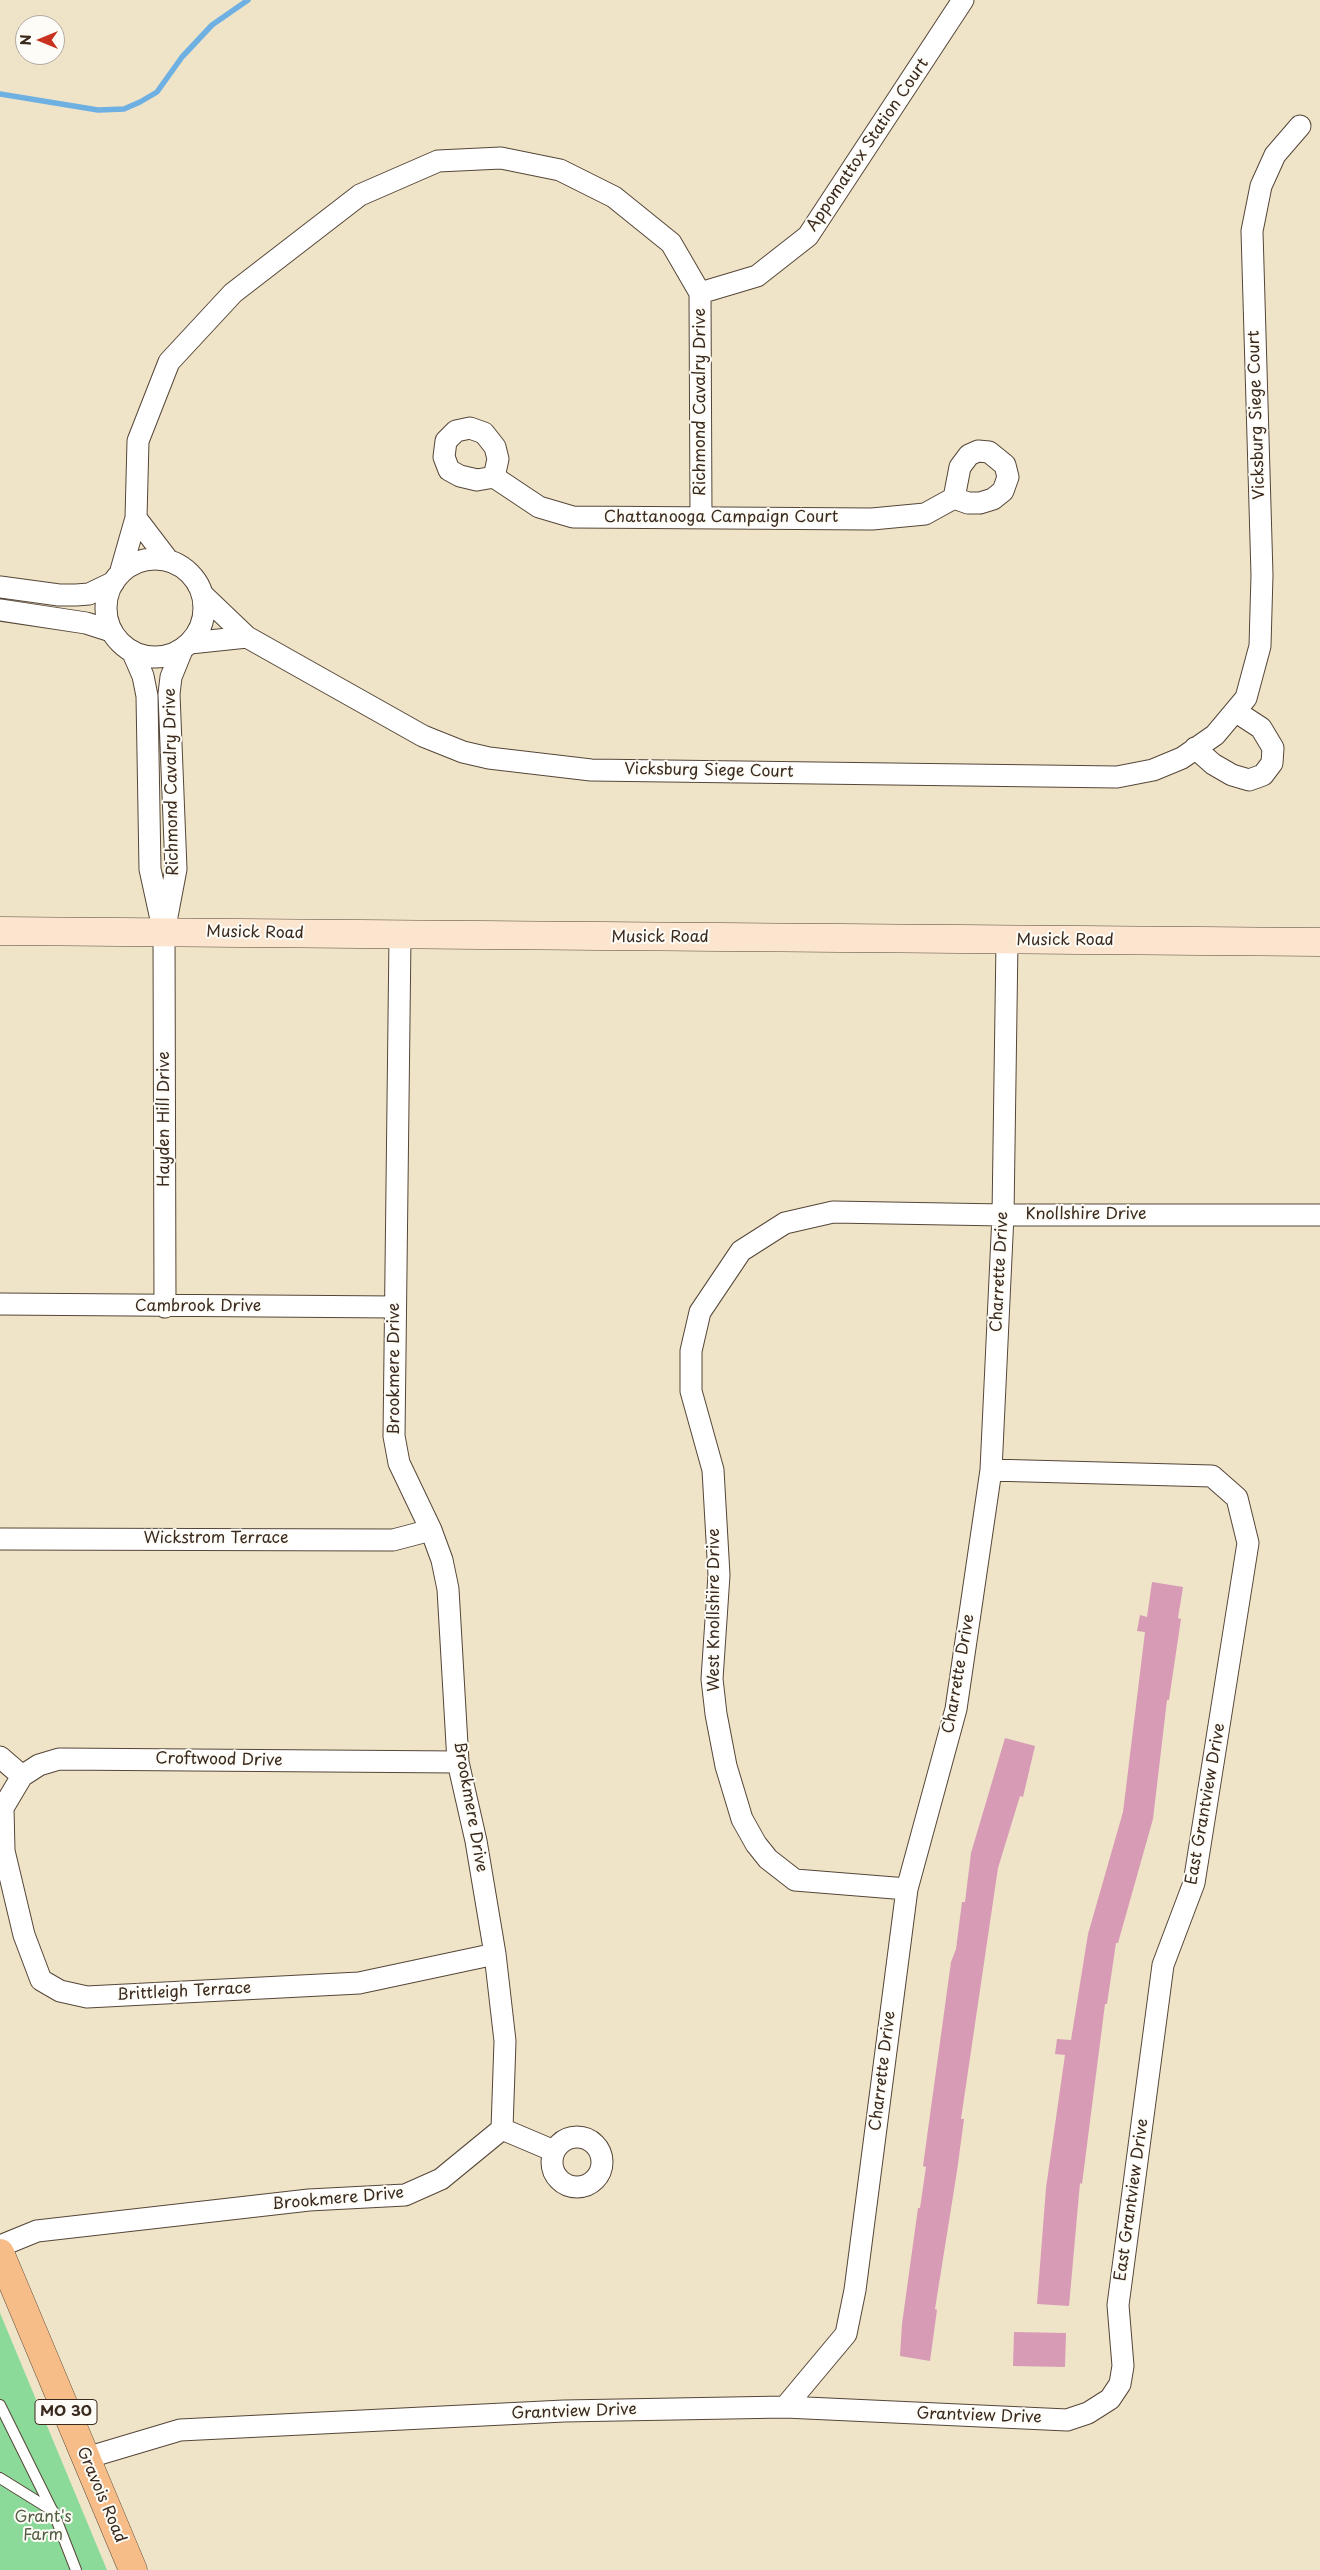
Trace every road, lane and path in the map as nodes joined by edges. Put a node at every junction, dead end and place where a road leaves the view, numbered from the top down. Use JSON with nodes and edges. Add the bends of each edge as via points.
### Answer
{"nodes":[{"id":1,"x":963,"y":0,"type":"edge"},
{"id":2,"x":1300,"y":126,"type":"dead end"},
{"id":3,"x":700,"y":294,"type":"junction"},
{"id":4,"x":494,"y":477,"type":"dead end"},
{"id":5,"x":954,"y":498,"type":"dead end"},
{"id":6,"x":701,"y":517,"type":"junction"},
{"id":7,"x":136,"y":518,"type":"junction"},
{"id":8,"x":168,"y":560,"type":"junction"},
{"id":9,"x":117,"y":578,"type":"junction"},
{"id":10,"x":0,"y":587,"type":"edge"},
{"id":11,"x":203,"y":596,"type":"junction"},
{"id":12,"x":0,"y":610,"type":"edge"},
{"id":13,"x":112,"y":631,"type":"junction"},
{"id":14,"x":247,"y":637,"type":"junction"},
{"id":15,"x":186,"y":647,"type":"junction"},
{"id":16,"x":133,"y":653,"type":"junction"},
{"id":17,"x":1235,"y":711,"type":"junction"},
{"id":18,"x":1195,"y":748,"type":"junction"},
{"id":19,"x":0,"y":931,"type":"edge"},
{"id":20,"x":164,"y":932,"type":"junction"},
{"id":21,"x":400,"y":936,"type":"junction"},
{"id":22,"x":1007,"y":941,"type":"junction"},
{"id":23,"x":1320,"y":942,"type":"edge"},
{"id":24,"x":1003,"y":1215,"type":"junction"},
{"id":25,"x":1320,"y":1215,"type":"edge"},
{"id":26,"x":742,"y":1251,"type":"joint"},
{"id":27,"x":0,"y":1304,"type":"edge"},
{"id":28,"x":165,"y":1307,"type":"junction"},
{"id":29,"x":395,"y":1307,"type":"junction"},
{"id":30,"x":990,"y":1470,"type":"junction"},
{"id":31,"x":431,"y":1530,"type":"junction"},
{"id":32,"x":0,"y":1539,"type":"edge"},
{"id":33,"x":0,"y":1757,"type":"edge"},
{"id":34,"x":458,"y":1762,"type":"junction"},
{"id":35,"x":22,"y":1776,"type":"junction"},
{"id":36,"x":2,"y":1814,"type":"edge"},
{"id":37,"x":907,"y":1889,"type":"junction"},
{"id":38,"x":495,"y":1954,"type":"junction"},
{"id":39,"x":502,"y":2129,"type":"junction"},
{"id":40,"x":554,"y":2151,"type":"dead end"},
{"id":41,"x":0,"y":2246,"type":"edge"},
{"id":42,"x":0,"y":2253,"type":"edge"},
{"id":43,"x":0,"y":2405,"type":"edge"},
{"id":44,"x":785,"y":2408,"type":"junction"},
{"id":45,"x":1067,"y":2420,"type":"joint"},
{"id":46,"x":86,"y":2458,"type":"junction"},
{"id":47,"x":0,"y":2478,"type":"edge"},
{"id":48,"x":53,"y":2511,"type":"junction"},
{"id":49,"x":76,"y":2570,"type":"edge"},
{"id":50,"x":133,"y":2570,"type":"edge"}],
"edges":[{"from":1,"to":3,"type":"street","name":"Appomattox Station Court","via":[[808,236],[756,276]]},
{"from":2,"to":17,"type":"street","name":"Vicksburg Siege Court","via":[[1275,155],[1262,186],[1252,231],[1262,575],[1260,646],[1246,698]]},
{"from":3,"to":6,"type":"street","name":"Richmond Cavalry Drive"},
{"from":3,"to":7,"type":"street","name":"Richmond Cavalry Drive","via":[[672,243],[614,196],[560,170],[501,158],[438,161],[360,195],[233,294],[169,362],[138,441]]},
{"from":4,"to":6,"type":"street","name":"Chattanooga Campaign Court","via":[[539,507],[573,517]]},
{"from":5,"to":6,"type":"street","name":"Chattanooga Campaign Court","via":[[925,514],[872,519]]},
{"from":7,"to":8,"type":"street"},
{"from":7,"to":9,"type":"street","name":"Richmond Cavalry Drive"},
{"from":8,"to":9,"type":"street","via":[[137,562]]},
{"from":8,"to":11,"type":"street","via":[[186,570]]},
{"from":9,"to":10,"type":"street","via":[[89,594],[59,595]]},
{"from":9,"to":13,"type":"street","via":[[108,596],[106,611]]},
{"from":11,"to":14,"type":"street","name":"Vicksburg Siege Court"},
{"from":11,"to":15,"type":"street","via":[[202,621]]},
{"from":12,"to":13,"type":"street","via":[[79,622]]},
{"from":13,"to":16,"type":"street"},
{"from":14,"to":15,"type":"street"},
{"from":14,"to":18,"type":"street","name":"Vicksburg Siege Court","via":[[423,736],[463,752],[498,760],[591,770],[1116,777],[1152,770],[1182,758]]},
{"from":15,"to":16,"type":"street","via":[[163,657]]},
{"from":15,"to":20,"type":"street","name":"Richmond Cavalry Drive","via":[[171,677],[169,694],[176,869]]},
{"from":16,"to":20,"type":"street","name":"Richmond Cavalry Drive","via":[[143,676],[146,696],[150,869]]},
{"from":17,"to":18,"type":"street","name":"Vicksburg Siege Court","via":[[1215,735]]},
{"from":17,"to":18,"type":"street","via":[[1261,728],[1273,748],[1272,763],[1264,775],[1249,780],[1232,775]]},
{"from":19,"to":20,"type":"street","name":"Musick Road"},
{"from":20,"to":21,"type":"street","name":"Musick Road"},
{"from":20,"to":28,"type":"street","name":"Hayden Hill Drive"},
{"from":21,"to":22,"type":"street","name":"Musick Road"},
{"from":21,"to":29,"type":"street","name":"Brookmere Drive"},
{"from":22,"to":23,"type":"street","name":"Musick Road"},
{"from":22,"to":24,"type":"street","name":"Charrette Drive"},
{"from":24,"to":25,"type":"street","name":"Knollshire Drive"},
{"from":24,"to":26,"type":"street","name":"Knollshire Drive","via":[[833,1212],[785,1223]]},
{"from":24,"to":30,"type":"street","name":"Charrette Drive"},
{"from":26,"to":37,"type":"street","name":"West Knollshire Drive","via":[[700,1312],[691,1351],[691,1392],[713,1470],[719,1575],[712,1678],[726,1766],[742,1819],[756,1844],[768,1859],[795,1880]]},
{"from":27,"to":28,"type":"street","name":"Cambrook Drive"},
{"from":28,"to":29,"type":"street","name":"Cambrook Drive"},
{"from":29,"to":31,"type":"street","name":"Brookmere Drive","via":[[394,1436],[398,1463]]},
{"from":30,"to":37,"type":"street","name":"Charrette Drive","via":[[956,1709]]},
{"from":30,"to":45,"type":"street","name":"East Grantview Drive","via":[[1212,1476],[1237,1498],[1248,1543],[1194,1883],[1163,1965],[1118,2305],[1123,2366],[1120,2384],[1110,2399],[1088,2413]]},
{"from":31,"to":32,"type":"street","name":"Wickstrom Terrace","via":[[393,1540]]},
{"from":31,"to":34,"type":"street","name":"Brookmere Drive","via":[[448,1589]]},
{"from":33,"to":35,"type":"street"},
{"from":34,"to":35,"type":"street","name":"Croftwood Drive","via":[[60,1759],[38,1765]]},
{"from":34,"to":38,"type":"street","name":"Brookmere Drive","via":[[476,1841]]},
{"from":35,"to":36,"type":"street","name":"Croftwood Drive"},
{"from":36,"to":38,"type":"street","name":"Brittleigh Terrace","via":[[4,1851],[24,1934],[42,1980],[60,1991],[87,1997],[359,1983]]},
{"from":37,"to":44,"type":"street","name":"Charrette Drive","via":[[855,2290],[846,2334]]},
{"from":38,"to":39,"type":"street","name":"Brookmere Drive","via":[[505,2041]]},
{"from":39,"to":40,"type":"street"},
{"from":39,"to":41,"type":"street","name":"Brookmere Drive","via":[[441,2179],[405,2195],[309,2200],[37,2231]]},
{"from":42,"to":46,"type":"main road","name":"Gravois Road","number":"MO 30"},
{"from":43,"to":48,"type":"lane"},
{"from":44,"to":45,"type":"street","name":"Grantview Drive"},
{"from":44,"to":46,"type":"street","name":"Grantview Drive","via":[[564,2411],[180,2430]]},
{"from":46,"to":50,"type":"main road","name":"Gravois Road","number":"MO 30"},
{"from":47,"to":48,"type":"lane"},
{"from":48,"to":49,"type":"lane"}]}
